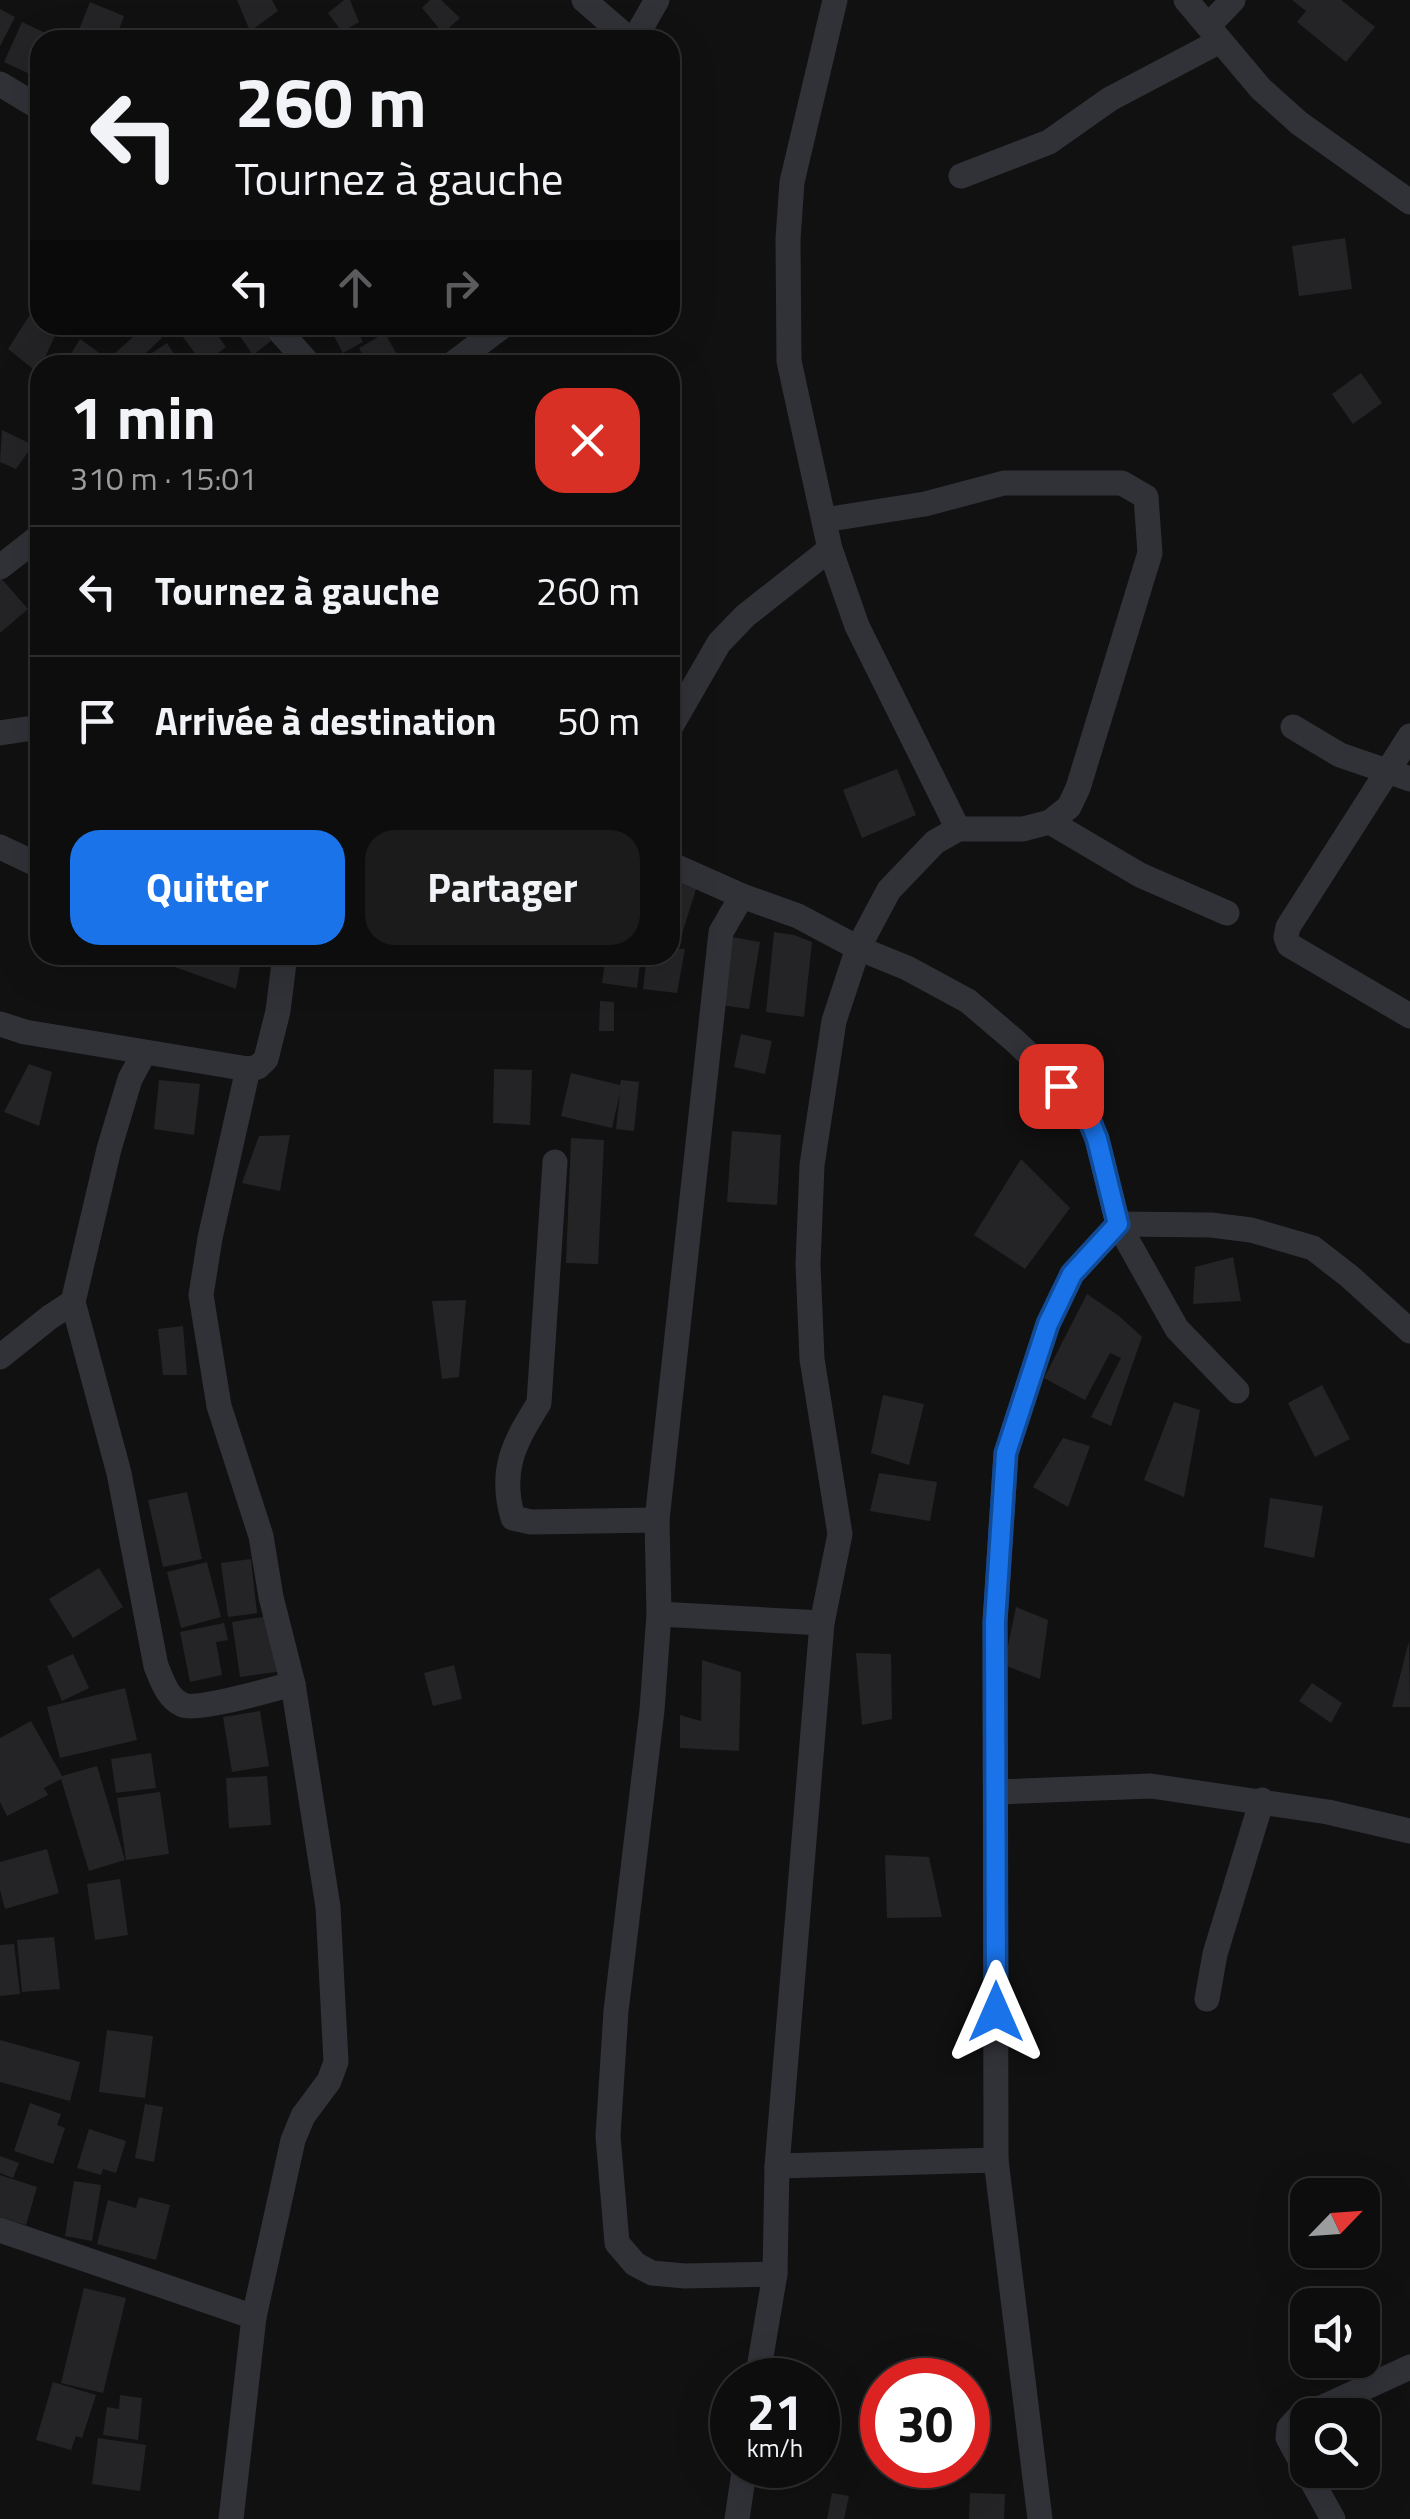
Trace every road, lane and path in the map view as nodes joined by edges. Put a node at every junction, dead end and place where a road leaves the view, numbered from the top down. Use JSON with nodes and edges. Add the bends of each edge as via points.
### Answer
{"nodes":[{"id":1,"x":584,"y":0,"type":"edge"},
{"id":2,"x":657,"y":0,"type":"edge"},
{"id":3,"x":836,"y":0,"type":"edge"},
{"id":4,"x":1186,"y":0,"type":"edge"},
{"id":5,"x":1233,"y":0,"type":"edge"},
{"id":6,"x":620,"y":30,"type":"edge"},
{"id":7,"x":638,"y":30,"type":"edge"},
{"id":8,"x":1215,"y":33,"type":"junction"},
{"id":9,"x":0,"y":84,"type":"edge"},
{"id":10,"x":30,"y":102,"type":"edge"},
{"id":11,"x":961,"y":176,"type":"dead end"},
{"id":12,"x":1410,"y":202,"type":"edge"},
{"id":13,"x":283,"y":335,"type":"edge"},
{"id":14,"x":491,"y":335,"type":"edge"},
{"id":15,"x":301,"y":355,"type":"edge"},
{"id":16,"x":464,"y":355,"type":"edge"},
{"id":17,"x":824,"y":520,"type":"junction"},
{"id":18,"x":30,"y":544,"type":"edge"},
{"id":19,"x":830,"y":549,"type":"junction"},
{"id":20,"x":0,"y":568,"type":"edge"},
{"id":21,"x":680,"y":711,"type":"edge"},
{"id":22,"x":30,"y":728,"type":"edge"},
{"id":23,"x":1293,"y":728,"type":"dead end"},
{"id":24,"x":0,"y":733,"type":"edge"},
{"id":25,"x":1410,"y":736,"type":"edge"},
{"id":26,"x":1399,"y":776,"type":"edge"},
{"id":27,"x":1050,"y":822,"type":"junction"},
{"id":28,"x":958,"y":829,"type":"junction"},
{"id":29,"x":0,"y":847,"type":"edge"},
{"id":30,"x":30,"y":861,"type":"edge"},
{"id":31,"x":680,"y":868,"type":"edge"},
{"id":32,"x":742,"y":896,"type":"junction"},
{"id":33,"x":1227,"y":913,"type":"dead end"},
{"id":34,"x":858,"y":948,"type":"junction"},
{"id":35,"x":284,"y":965,"type":"edge"},
{"id":36,"x":1410,"y":1016,"type":"edge"},
{"id":37,"x":0,"y":1024,"type":"edge"},
{"id":38,"x":144,"y":1053,"type":"junction"},
{"id":39,"x":248,"y":1069,"type":"junction"},
{"id":40,"x":555,"y":1162,"type":"dead end"},
{"id":41,"x":1118,"y":1224,"type":"junction"},
{"id":42,"x":73,"y":1302,"type":"junction"},
{"id":43,"x":1410,"y":1332,"type":"edge"},
{"id":44,"x":0,"y":1357,"type":"edge"},
{"id":45,"x":1237,"y":1391,"type":"dead end"},
{"id":46,"x":657,"y":1520,"type":"junction"},
{"id":47,"x":659,"y":1614,"type":"junction"},
{"id":48,"x":822,"y":1623,"type":"junction"},
{"id":49,"x":293,"y":1684,"type":"junction"},
{"id":50,"x":996,"y":1792,"type":"junction"},
{"id":51,"x":1262,"y":1800,"type":"junction"},
{"id":52,"x":1410,"y":1831,"type":"edge"},
{"id":53,"x":1207,"y":1999,"type":"dead end"},
{"id":54,"x":996,"y":2160,"type":"junction"},
{"id":55,"x":777,"y":2166,"type":"junction"},
{"id":56,"x":0,"y":2230,"type":"edge"},
{"id":57,"x":775,"y":2274,"type":"junction"},
{"id":58,"x":254,"y":2317,"type":"junction"},
{"id":59,"x":761,"y":2358,"type":"edge"},
{"id":60,"x":1410,"y":2367,"type":"edge"},
{"id":61,"x":742,"y":2488,"type":"edge"},
{"id":62,"x":231,"y":2519,"type":"edge"},
{"id":63,"x":738,"y":2519,"type":"edge"},
{"id":64,"x":1040,"y":2519,"type":"edge"},
{"id":65,"x":1333,"y":2519,"type":"edge"}],
"edges":[{"from":1,"to":6,"type":"street"},
{"from":2,"to":7,"type":"street"},
{"from":3,"to":17,"type":"street","via":[[792,182],[788,240],[789,361]]},
{"from":4,"to":8,"type":"street"},
{"from":5,"to":8,"type":"street"},
{"from":8,"to":11,"type":"street","via":[[1050,142]]},
{"from":8,"to":12,"type":"street","via":[[1298,123]]},
{"from":9,"to":10,"type":"street"},
{"from":13,"to":15,"type":"street"},
{"from":14,"to":16,"type":"street"},
{"from":17,"to":19,"type":"street"},
{"from":17,"to":27,"type":"street","via":[[1004,483],[1122,483],[1146,497],[1150,553],[1078,788],[1069,807]]},
{"from":18,"to":20,"type":"street"},
{"from":19,"to":21,"type":"street","via":[[719,644]]},
{"from":19,"to":28,"type":"street","via":[[857,626]]},
{"from":22,"to":24,"type":"street"},
{"from":23,"to":26,"type":"street","via":[[1340,755]]},
{"from":25,"to":26,"type":"street"},
{"from":26,"to":36,"type":"street","via":[[1286,936],[1289,944]]},
{"from":27,"to":28,"type":"street"},
{"from":27,"to":33,"type":"street","via":[[1140,875]]},
{"from":28,"to":34,"type":"street","via":[[889,890]]},
{"from":29,"to":30,"type":"street"},
{"from":31,"to":32,"type":"street"},
{"from":32,"to":34,"type":"street"},
{"from":32,"to":46,"type":"street","via":[[721,932]]},
{"from":34,"to":41,"type":"street","via":[[968,1002],[1084,1106]]},
{"from":34,"to":48,"type":"street","via":[[834,1021],[812,1166],[812,1359],[840,1534]]},
{"from":35,"to":39,"type":"street","via":[[266,1059]]},
{"from":37,"to":38,"type":"street"},
{"from":38,"to":39,"type":"street"},
{"from":38,"to":42,"type":"street","via":[[114,1132]]},
{"from":39,"to":49,"type":"street","via":[[201,1294],[220,1406],[260,1536]]},
{"from":40,"to":46,"type":"street","via":[[539,1403],[510,1456],[513,1518]]},
{"from":41,"to":43,"type":"street","via":[[1212,1225],[1313,1248]]},
{"from":41,"to":45,"type":"street","via":[[1177,1330]]},
{"from":41,"to":50,"type":"street","via":[[1072,1274],[1048,1324],[1006,1453],[995,1622]]},
{"from":42,"to":44,"type":"street"},
{"from":42,"to":49,"type":"street","via":[[119,1473],[156,1666],[168,1694],[184,1706],[202,1706]]},
{"from":46,"to":47,"type":"street"},
{"from":47,"to":48,"type":"street"},
{"from":47,"to":57,"type":"street","via":[[614,2028],[608,2136],[617,2242],[652,2273]]},
{"from":48,"to":55,"type":"street"},
{"from":49,"to":58,"type":"street","via":[[328,1907],[336,2062],[293,2140]]},
{"from":50,"to":51,"type":"street","via":[[1151,1786]]},
{"from":50,"to":54,"type":"street"},
{"from":51,"to":52,"type":"street"},
{"from":51,"to":53,"type":"street"},
{"from":54,"to":55,"type":"street"},
{"from":54,"to":64,"type":"street"},
{"from":55,"to":57,"type":"street"},
{"from":56,"to":58,"type":"street"},
{"from":57,"to":59,"type":"street"},
{"from":58,"to":62,"type":"street"},
{"from":60,"to":65,"type":"street","via":[[1289,2428],[1288,2438]]},
{"from":61,"to":63,"type":"street"}]}
